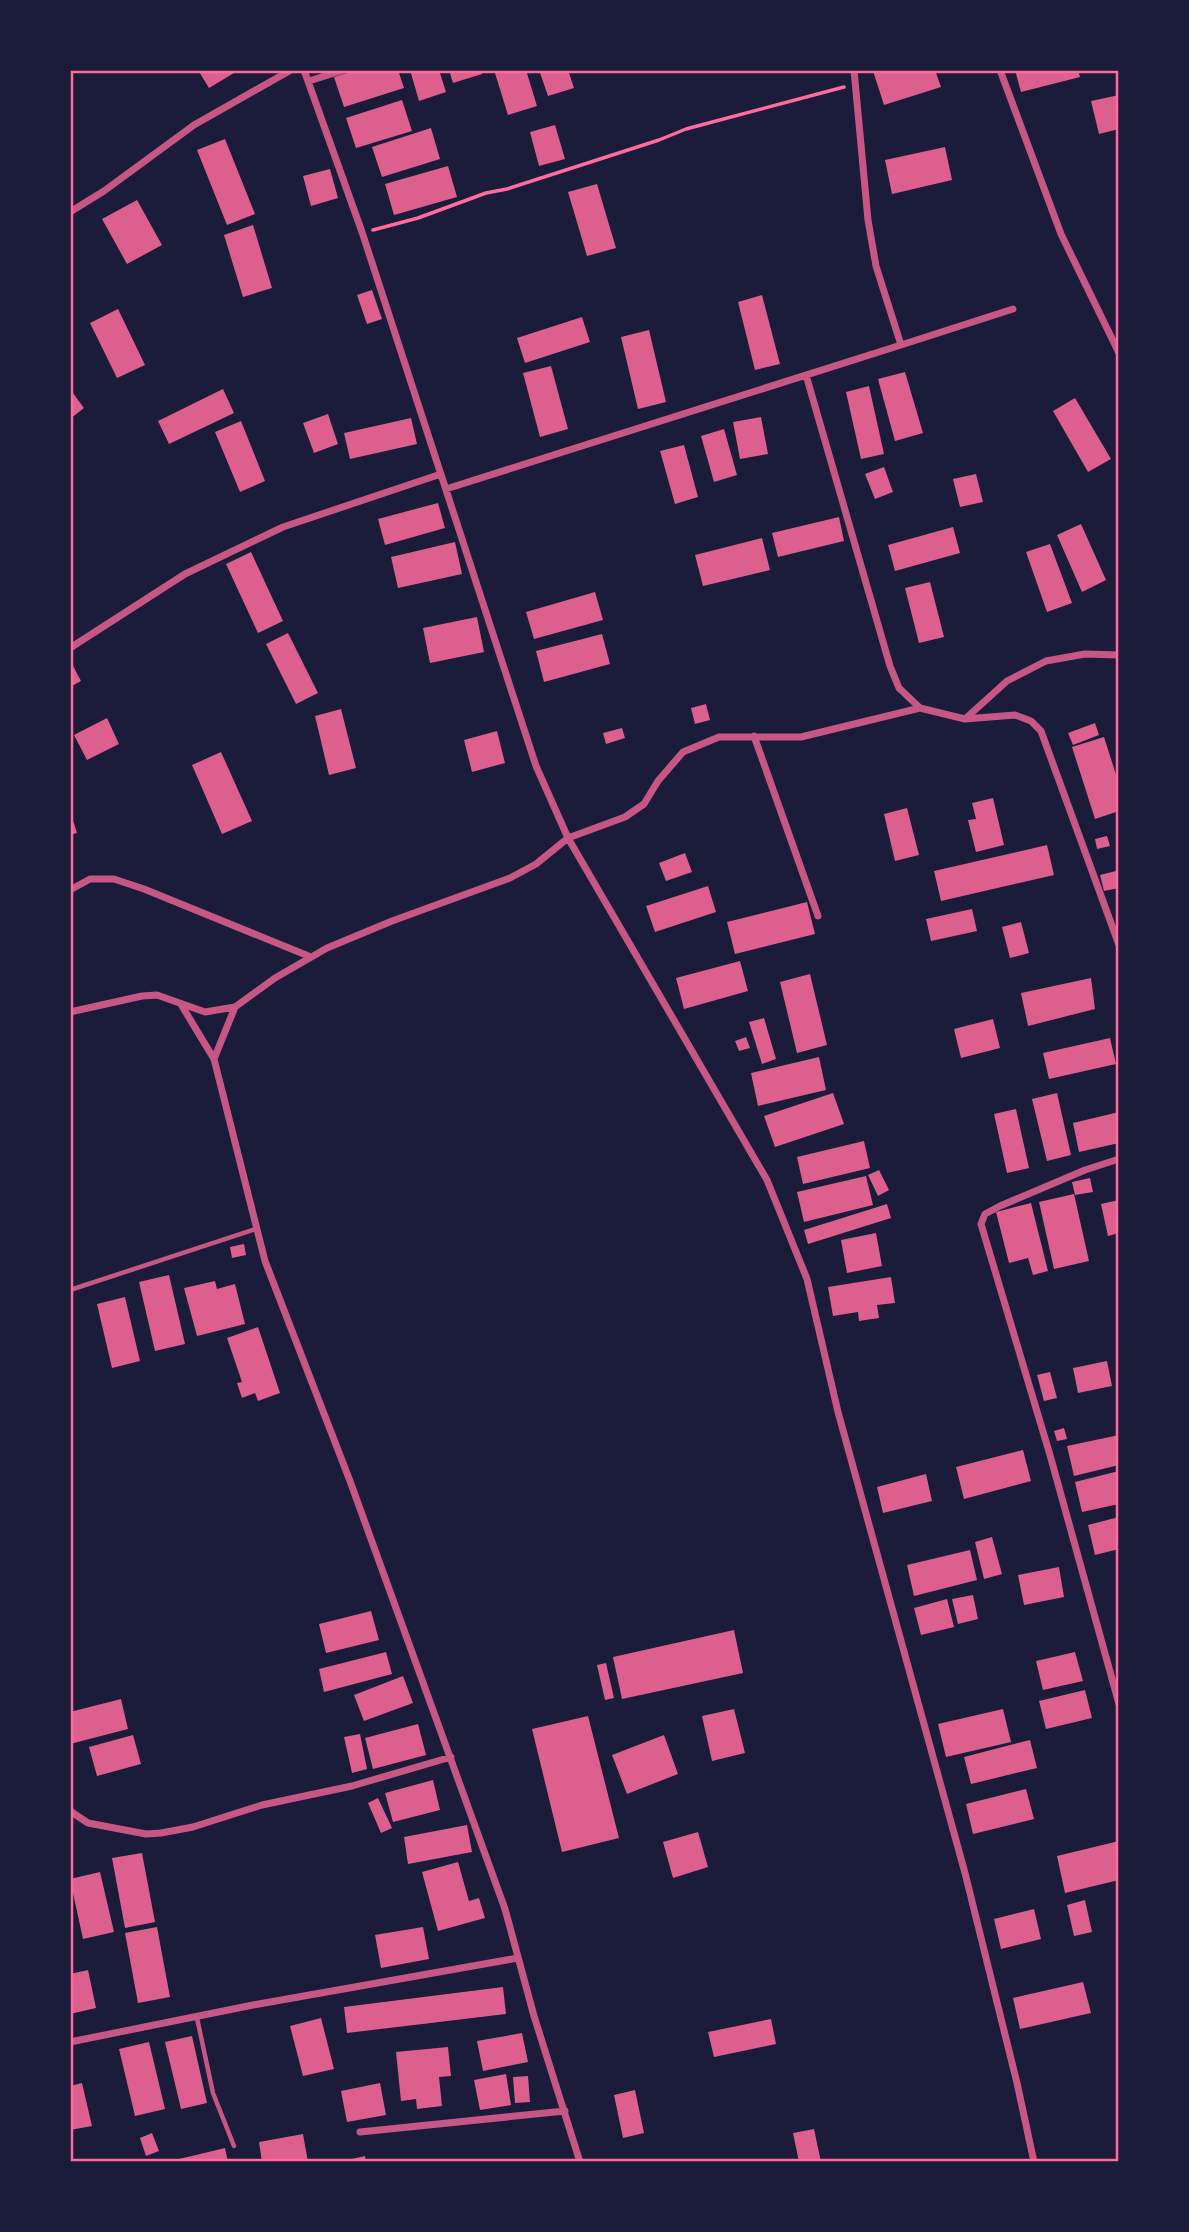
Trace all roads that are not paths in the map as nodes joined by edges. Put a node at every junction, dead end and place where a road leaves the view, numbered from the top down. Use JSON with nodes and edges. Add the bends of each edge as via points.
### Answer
{"nodes":[{"id":1,"x":291,"y":70,"type":"edge"},
{"id":2,"x":304,"y":70,"type":"edge"},
{"id":3,"x":344,"y":70,"type":"edge"},
{"id":4,"x":854,"y":70,"type":"edge"},
{"id":5,"x":1000,"y":70,"type":"edge"},
{"id":6,"x":309,"y":81,"type":"junction"},
{"id":7,"x":70,"y":212,"type":"edge"},
{"id":8,"x":1013,"y":309,"type":"dead end"},
{"id":9,"x":901,"y":345,"type":"junction"},
{"id":10,"x":1119,"y":353,"type":"edge"},
{"id":11,"x":806,"y":375,"type":"junction"},
{"id":12,"x":441,"y":474,"type":"junction"},
{"id":13,"x":446,"y":489,"type":"junction"},
{"id":14,"x":70,"y":649,"type":"edge"},
{"id":15,"x":1119,"y":655,"type":"edge"},
{"id":16,"x":920,"y":708,"type":"junction"},
{"id":17,"x":964,"y":719,"type":"junction"},
{"id":18,"x":754,"y":736,"type":"junction"},
{"id":19,"x":568,"y":838,"type":"junction"},
{"id":20,"x":70,"y":890,"type":"edge"},
{"id":21,"x":818,"y":916,"type":"dead end"},
{"id":22,"x":1119,"y":945,"type":"edge"},
{"id":23,"x":311,"y":957,"type":"junction"},
{"id":24,"x":182,"y":1005,"type":"junction"},
{"id":25,"x":235,"y":1007,"type":"junction"},
{"id":26,"x":70,"y":1012,"type":"edge"},
{"id":27,"x":214,"y":1059,"type":"junction"},
{"id":28,"x":1119,"y":1159,"type":"edge"},
{"id":29,"x":257,"y":1228,"type":"junction"},
{"id":30,"x":70,"y":1290,"type":"edge"},
{"id":31,"x":1119,"y":1704,"type":"edge"},
{"id":32,"x":451,"y":1756,"type":"junction"},
{"id":33,"x":70,"y":1811,"type":"edge"},
{"id":34,"x":518,"y":1958,"type":"junction"},
{"id":35,"x":197,"y":2018,"type":"junction"},
{"id":36,"x":70,"y":2042,"type":"edge"},
{"id":37,"x":565,"y":2111,"type":"junction"},
{"id":38,"x":360,"y":2132,"type":"dead end"},
{"id":39,"x":234,"y":2146,"type":"dead end"},
{"id":40,"x":580,"y":2162,"type":"edge"},
{"id":41,"x":1034,"y":2162,"type":"edge"}],
"edges":[{"from":1,"to":7,"type":"street","via":[[194,125]]},
{"from":2,"to":6,"type":"street"},
{"from":3,"to":6,"type":"street"},
{"from":4,"to":9,"type":"street","via":[[868,220],[876,266]]},
{"from":5,"to":10,"type":"street","via":[[1061,233]]},
{"from":6,"to":12,"type":"street"},
{"from":8,"to":9,"type":"street"},
{"from":9,"to":11,"type":"street"},
{"from":11,"to":13,"type":"street"},
{"from":11,"to":16,"type":"street","via":[[890,666],[899,688]]},
{"from":12,"to":13,"type":"street"},
{"from":12,"to":14,"type":"street","via":[[283,527],[185,574]]},
{"from":13,"to":19,"type":"street","via":[[536,766]]},
{"from":15,"to":17,"type":"street","via":[[1085,653],[1046,661],[1007,681]]},
{"from":16,"to":17,"type":"street"},
{"from":16,"to":18,"type":"street","via":[[801,737]]},
{"from":17,"to":22,"type":"street","via":[[1015,715],[1041,731]]},
{"from":18,"to":19,"type":"street","via":[[719,737],[683,752],[644,804],[625,817]]},
{"from":18,"to":21,"type":"street"},
{"from":19,"to":23,"type":"street","via":[[510,878],[392,921]]},
{"from":19,"to":41,"type":"street","via":[[766,1180],[807,1279],[838,1412],[965,1873]]},
{"from":20,"to":23,"type":"street","via":[[90,879],[114,879]]},
{"from":23,"to":25,"type":"street"},
{"from":24,"to":25,"type":"street","via":[[205,1012]]},
{"from":24,"to":26,"type":"street","via":[[157,995]]},
{"from":24,"to":27,"type":"street"},
{"from":25,"to":27,"type":"street"},
{"from":27,"to":29,"type":"street"},
{"from":28,"to":31,"type":"street","via":[[1000,1206],[985,1214],[981,1224]]},
{"from":29,"to":30,"type":"lane"},
{"from":29,"to":32,"type":"street","via":[[265,1261]]},
{"from":32,"to":33,"type":"street","via":[[352,1786],[161,1833],[88,1823]]},
{"from":32,"to":34,"type":"street"},
{"from":34,"to":35,"type":"street"},
{"from":34,"to":37,"type":"street"},
{"from":35,"to":36,"type":"street"},
{"from":35,"to":39,"type":"lane","via":[[213,2093]]},
{"from":37,"to":38,"type":"street"},
{"from":37,"to":40,"type":"street"}]}
